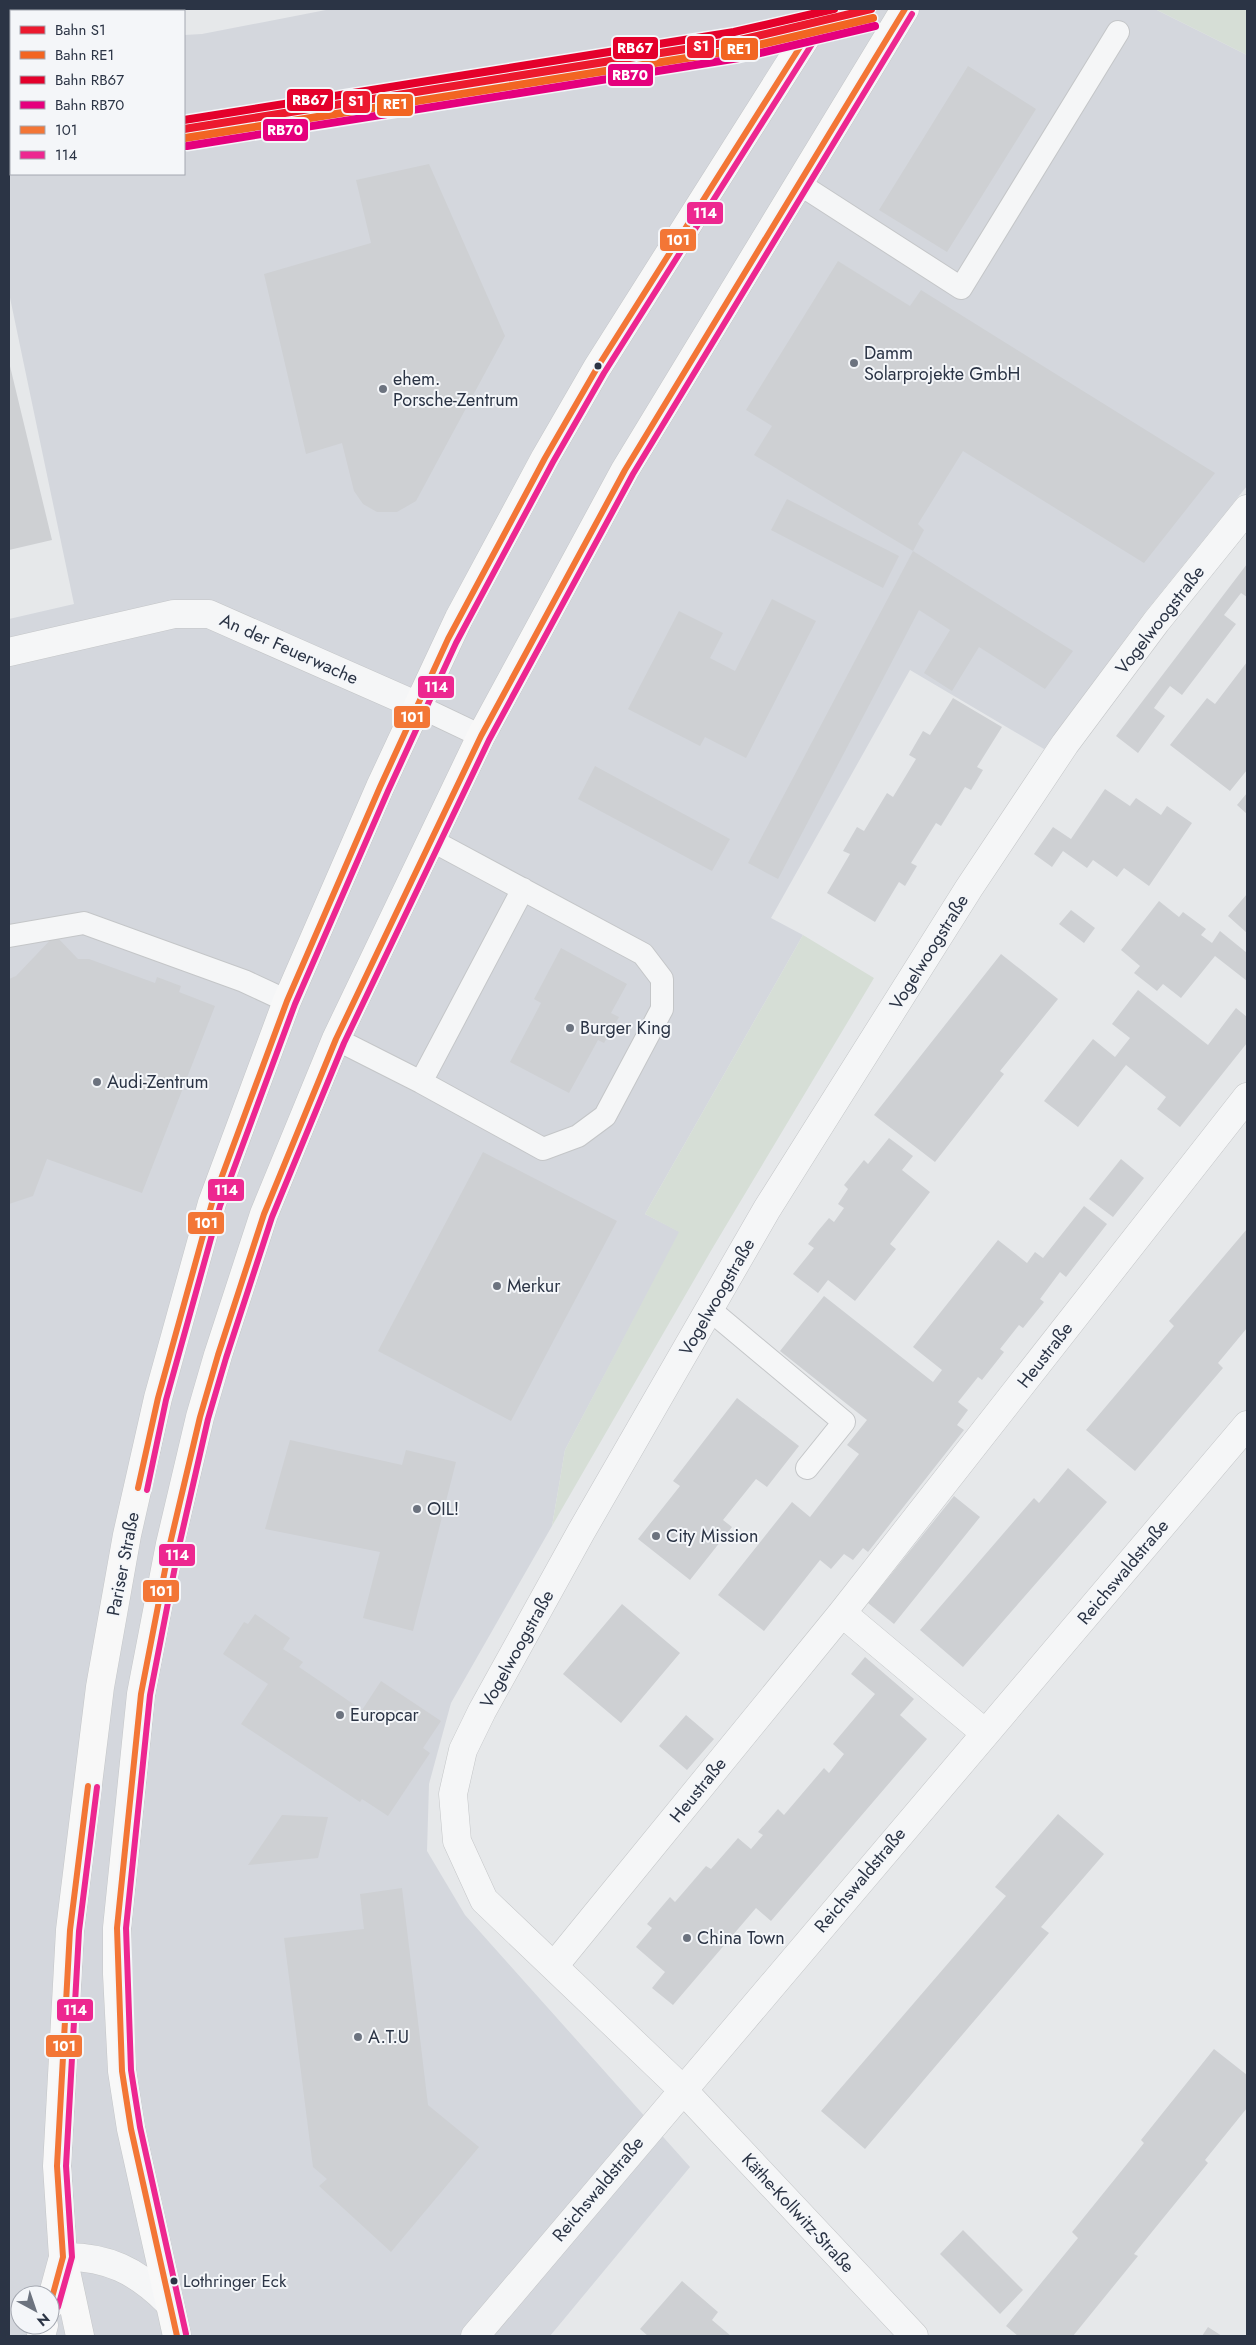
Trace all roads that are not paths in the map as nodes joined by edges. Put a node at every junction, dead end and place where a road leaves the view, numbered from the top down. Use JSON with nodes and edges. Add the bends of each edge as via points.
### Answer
{"nodes":[{"id":1,"x":824,"y":9,"type":"edge"},
{"id":2,"x":905,"y":9,"type":"edge"},
{"id":3,"x":1118,"y":32,"type":"dead end"},
{"id":4,"x":798,"y":183,"type":"junction"},
{"id":5,"x":1247,"y":510,"type":"edge"},
{"id":6,"x":9,"y":652,"type":"edge"},
{"id":7,"x":418,"y":706,"type":"junction"},
{"id":8,"x":481,"y":736,"type":"junction"},
{"id":9,"x":431,"y":840,"type":"junction"},
{"id":10,"x":523,"y":890,"type":"junction"},
{"id":11,"x":9,"y":936,"type":"edge"},
{"id":12,"x":287,"y":1001,"type":"junction"},
{"id":13,"x":336,"y":1039,"type":"junction"},
{"id":14,"x":421,"y":1082,"type":"junction"},
{"id":15,"x":1247,"y":1097,"type":"edge"},
{"id":16,"x":709,"y":1309,"type":"junction"},
{"id":17,"x":1247,"y":1425,"type":"edge"},
{"id":18,"x":807,"y":1468,"type":"dead end"},
{"id":19,"x":842,"y":1613,"type":"junction"},
{"id":20,"x":985,"y":1733,"type":"junction"},
{"id":21,"x":554,"y":1966,"type":"junction"},
{"id":22,"x":682,"y":2090,"type":"junction"},
{"id":23,"x":63,"y":2257,"type":"junction"},
{"id":24,"x":55,"y":2285,"type":"edge"},
{"id":25,"x":168,"y":2302,"type":"junction"},
{"id":26,"x":80,"y":2336,"type":"edge"},
{"id":27,"x":177,"y":2336,"type":"edge"},
{"id":28,"x":475,"y":2336,"type":"edge"},
{"id":29,"x":914,"y":2336,"type":"edge"}],
"edges":[{"from":1,"to":7,"type":"main road","name":"Pariser Straße","via":[[597,368],[459,618]]},
{"from":2,"to":4,"type":"main road"},
{"from":3,"to":4,"type":"lane","via":[[961,288]]},
{"from":4,"to":8,"type":"main road","via":[[625,470]]},
{"from":5,"to":16,"type":"street","name":"Vogelwoogstraße","via":[[1156,622],[1054,760],[969,888],[767,1209]]},
{"from":6,"to":7,"type":"street","name":"An der Feuerwache","via":[[165,615],[209,614]]},
{"from":7,"to":8,"type":"lane"},
{"from":7,"to":12,"type":"main road","name":"Pariser Straße"},
{"from":8,"to":9,"type":"main road"},
{"from":9,"to":10,"type":"lane"},
{"from":9,"to":13,"type":"main road"},
{"from":10,"to":14,"type":"lane"},
{"from":10,"to":14,"type":"lane","via":[[643,954],[662,979],[662,1009],[653,1026],[605,1116],[578,1136],[543,1149]]},
{"from":11,"to":12,"type":"lane","via":[[84,922],[244,981]]},
{"from":12,"to":23,"type":"main road","name":"Pariser Straße","via":[[206,1221],[158,1398],[127,1535],[102,1678],[70,1930],[57,2166]]},
{"from":13,"to":14,"type":"lane"},
{"from":13,"to":25,"type":"main road","via":[[264,1214],[200,1417],[170,1544],[141,1694],[118,1928],[117,1974],[122,2071],[131,2129]]},
{"from":15,"to":19,"type":"street","name":"Heustraße"},
{"from":16,"to":18,"type":"lane","via":[[844,1422]]},
{"from":16,"to":21,"type":"street","name":"Vogelwoogstraße","via":[[581,1532],[463,1750],[453,1794],[457,1841],[484,1900]]},
{"from":17,"to":20,"type":"street","name":"Reichswaldstraße"},
{"from":19,"to":20,"type":"street"},
{"from":19,"to":21,"type":"street","name":"Heustraße"},
{"from":20,"to":22,"type":"street","name":"Reichswaldstraße"},
{"from":21,"to":22,"type":"street","name":"Vogelwoogstraße"},
{"from":22,"to":28,"type":"street","name":"Reichswaldstraße"},
{"from":22,"to":29,"type":"street","name":"Käthe-Kollwitz-Straße"},
{"from":23,"to":24,"type":"main road"},
{"from":23,"to":25,"type":"street","via":[[84,2256],[115,2264],[149,2283]]},
{"from":23,"to":26,"type":"main road","name":"Pariser Straße"},
{"from":25,"to":27,"type":"main road"}]}
